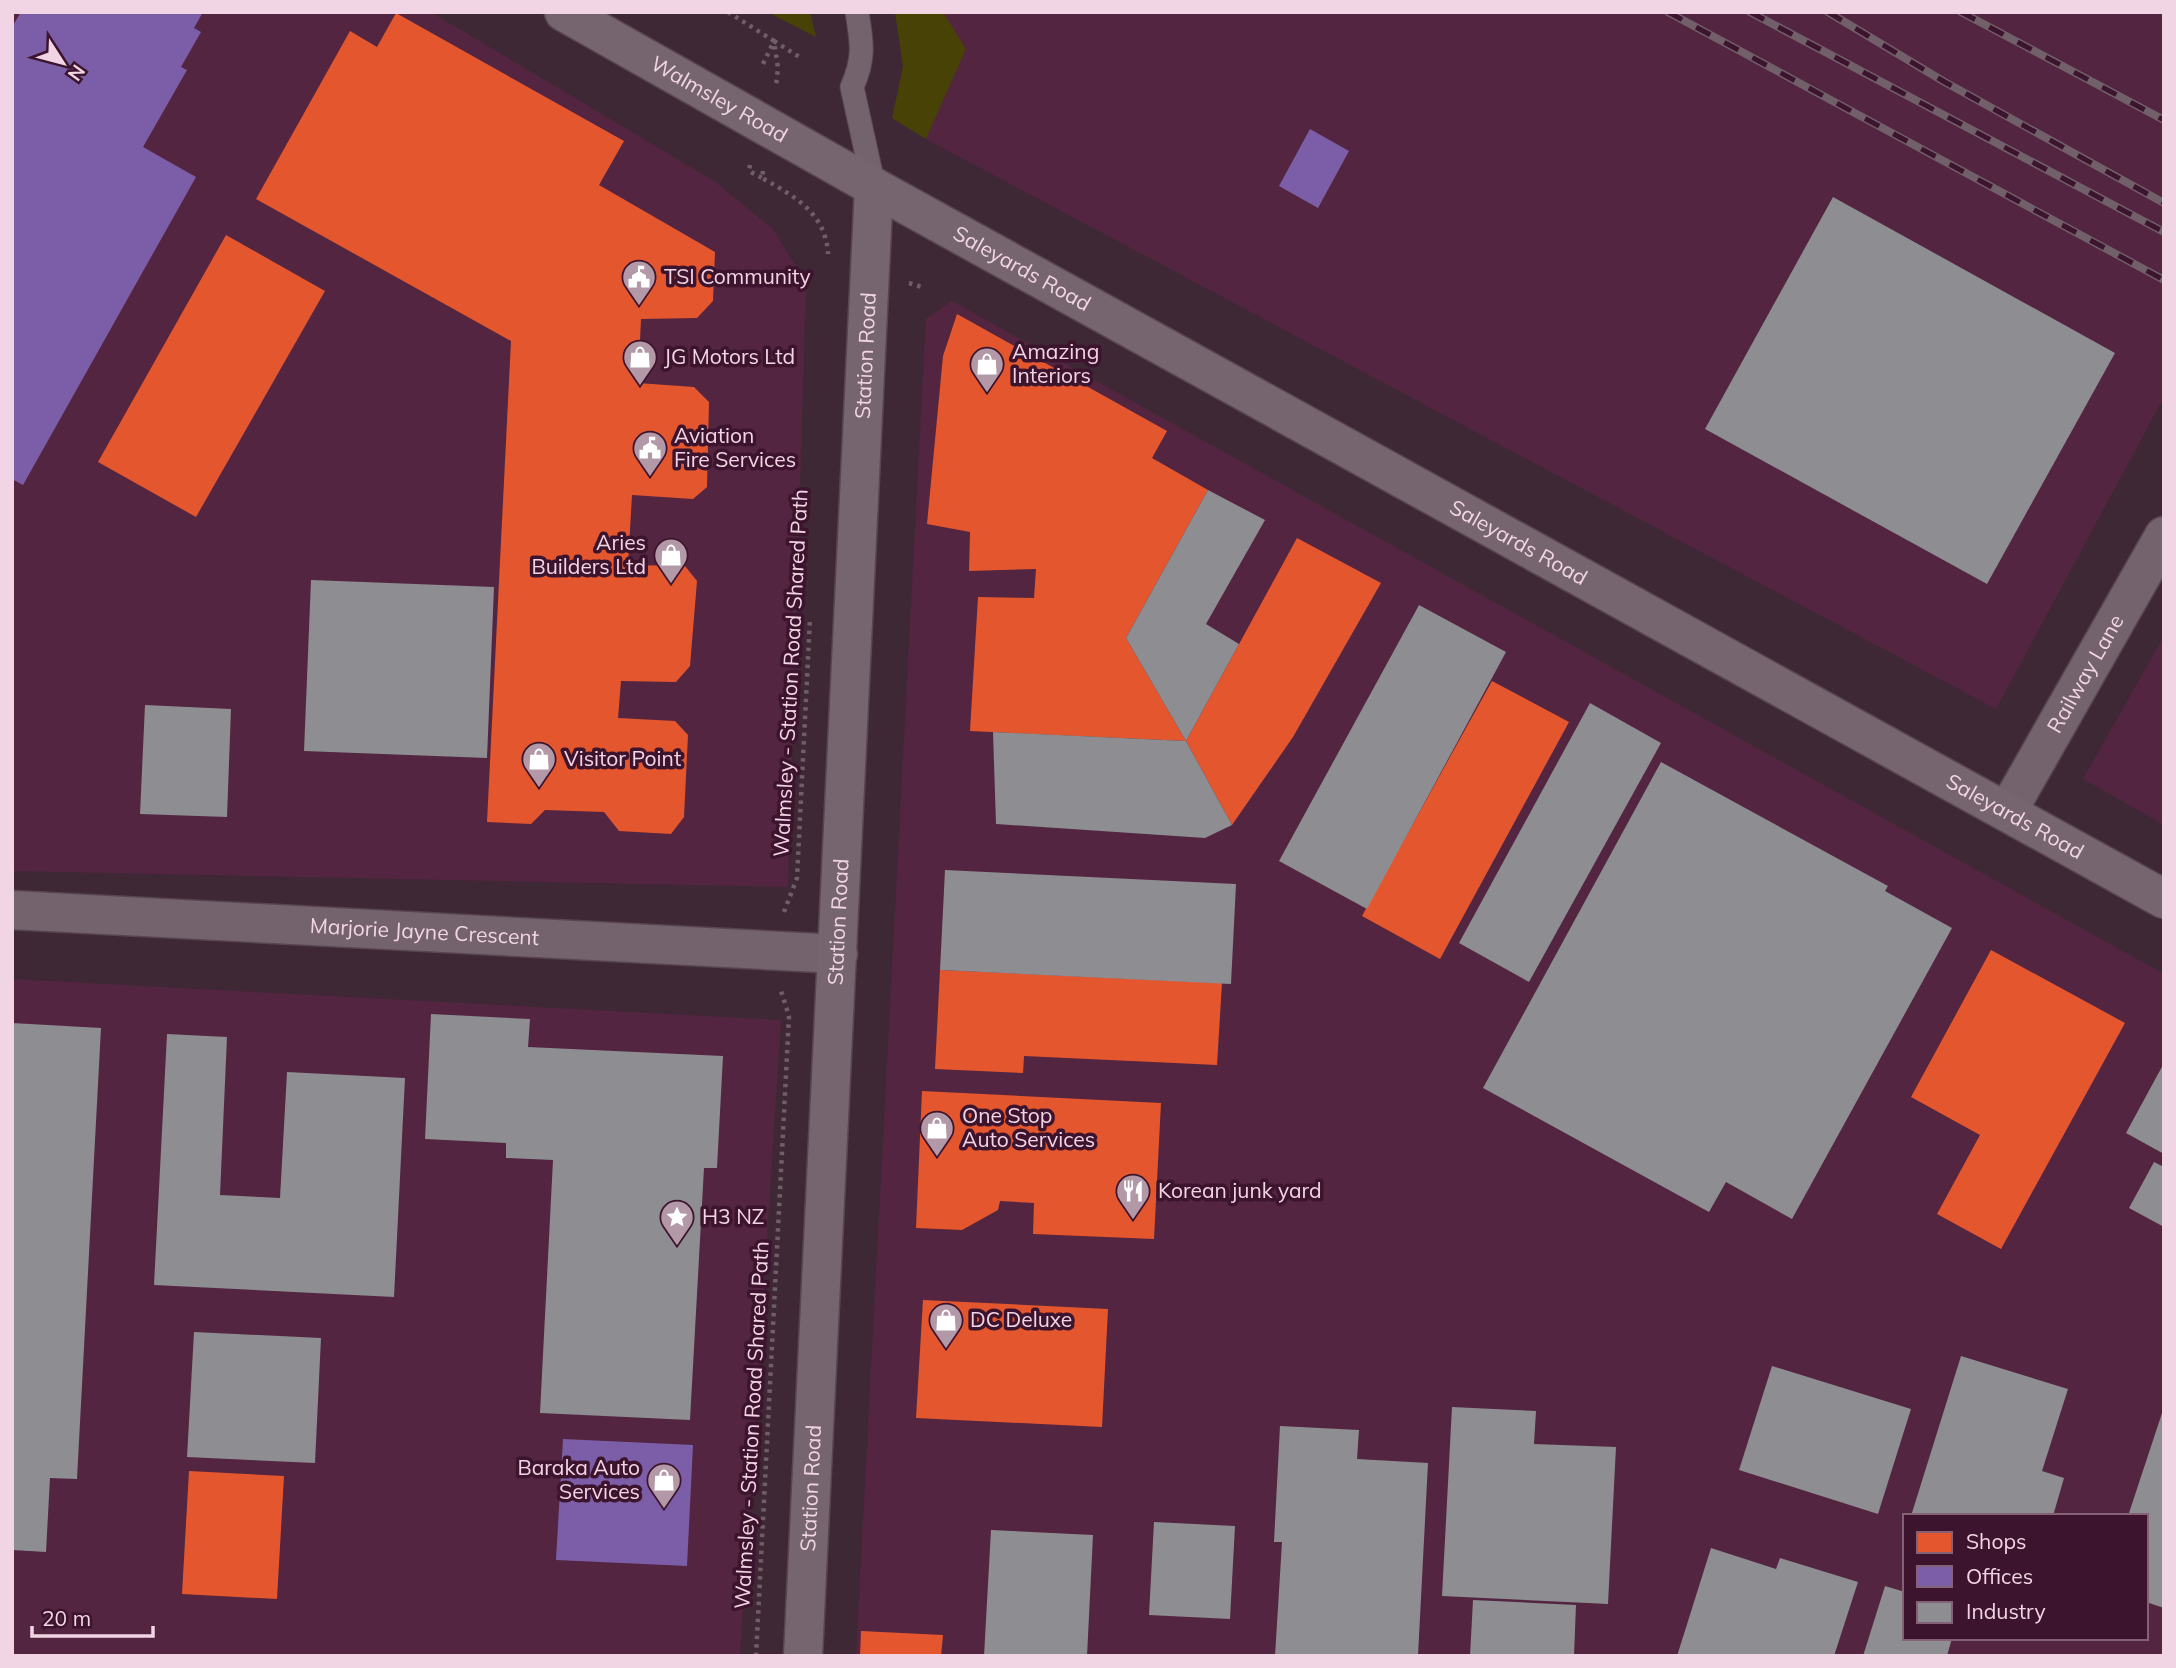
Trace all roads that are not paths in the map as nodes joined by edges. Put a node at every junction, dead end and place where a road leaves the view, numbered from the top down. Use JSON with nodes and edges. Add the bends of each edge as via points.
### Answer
{"nodes":[{"id":1,"x":564,"y":12,"type":"edge"},
{"id":2,"x":857,"y":12,"type":"edge"},
{"id":3,"x":874,"y":187,"type":"junction"},
{"id":4,"x":2164,"y":536,"type":"edge"},
{"id":5,"x":2007,"y":812,"type":"junction"},
{"id":6,"x":2164,"y":899,"type":"edge"},
{"id":7,"x":12,"y":910,"type":"edge"},
{"id":8,"x":838,"y":954,"type":"junction"},
{"id":9,"x":803,"y":1656,"type":"edge"}],
"edges":[{"from":1,"to":3,"type":"main road","name":"Walmsley Road"},
{"from":2,"to":3,"type":"lane","via":[[863,48],[852,88]]},
{"from":3,"to":5,"type":"main road","name":"Saleyards Road"},
{"from":3,"to":8,"type":"main road","name":"Station Road"},
{"from":4,"to":5,"type":"street","name":"Railway Lane"},
{"from":5,"to":6,"type":"main road","name":"Saleyards Road"},
{"from":7,"to":8,"type":"street","name":"Marjorie Jayne Crescent"},
{"from":8,"to":9,"type":"main road","name":"Station Road"}]}
